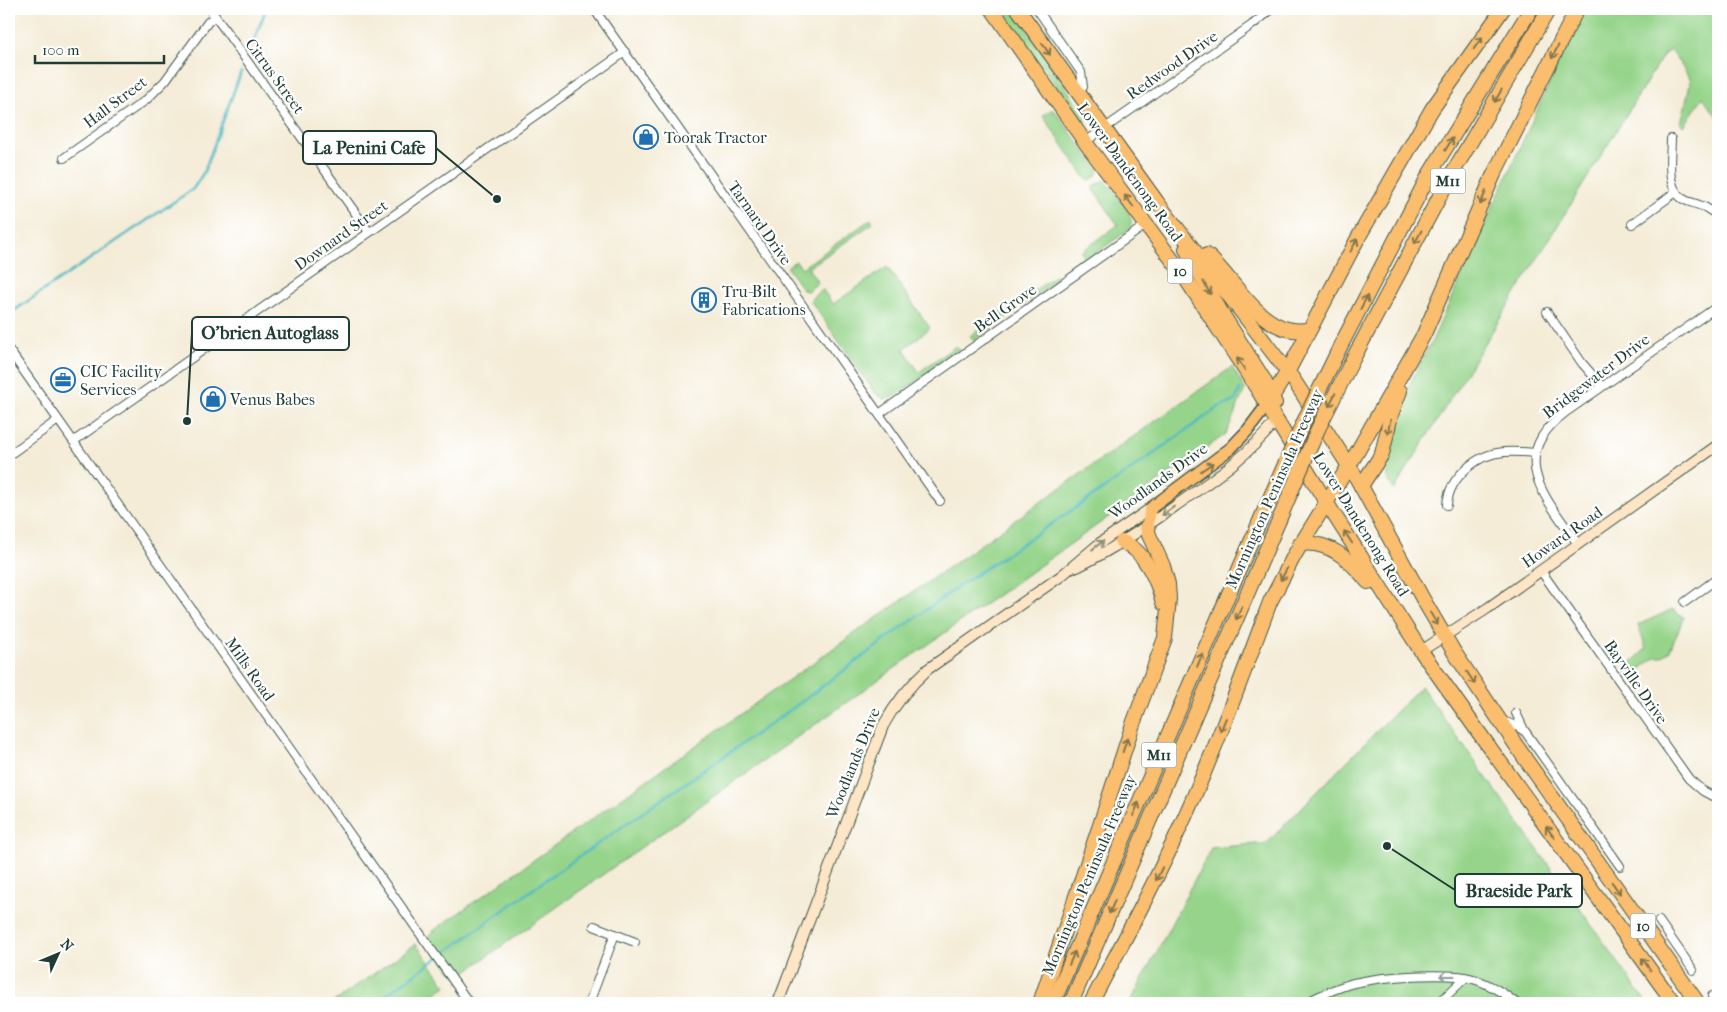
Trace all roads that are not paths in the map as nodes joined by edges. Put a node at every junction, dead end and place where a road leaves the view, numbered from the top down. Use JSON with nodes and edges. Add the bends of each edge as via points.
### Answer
{"nodes":[{"id":1,"x":210,"y":9,"type":"edge"},
{"id":2,"x":594,"y":9,"type":"edge"},
{"id":3,"x":992,"y":9,"type":"edge"},
{"id":4,"x":1018,"y":9,"type":"edge"},
{"id":5,"x":1036,"y":9,"type":"edge"},
{"id":6,"x":1272,"y":9,"type":"edge"},
{"id":7,"x":1502,"y":9,"type":"edge"},
{"id":8,"x":1531,"y":9,"type":"edge"},
{"id":9,"x":1549,"y":9,"type":"edge"},
{"id":10,"x":1577,"y":9,"type":"edge"},
{"id":11,"x":215,"y":16,"type":"junction"},
{"id":12,"x":625,"y":52,"type":"junction"},
{"id":13,"x":1078,"y":94,"type":"junction"},
{"id":14,"x":1105,"y":128,"type":"junction"},
{"id":15,"x":1671,"y":139,"type":"dead end"},
{"id":16,"x":1085,"y":142,"type":"junction"},
{"id":17,"x":64,"y":158,"type":"dead end"},
{"id":18,"x":1676,"y":192,"type":"junction"},
{"id":19,"x":1167,"y":215,"type":"junction"},
{"id":20,"x":1718,"y":217,"type":"edge"},
{"id":21,"x":1147,"y":224,"type":"junction"},
{"id":22,"x":1632,"y":224,"type":"dead end"},
{"id":23,"x":370,"y":232,"type":"junction"},
{"id":24,"x":1182,"y":234,"type":"junction"},
{"id":25,"x":1718,"y":306,"type":"edge"},
{"id":26,"x":1547,"y":312,"type":"dead end"},
{"id":27,"x":1310,"y":329,"type":"junction"},
{"id":28,"x":1417,"y":348,"type":"junction"},
{"id":29,"x":9,"y":350,"type":"edge"},
{"id":30,"x":1288,"y":371,"type":"junction"},
{"id":31,"x":1602,"y":386,"type":"junction"},
{"id":32,"x":1270,"y":401,"type":"junction"},
{"id":33,"x":879,"y":414,"type":"junction"},
{"id":34,"x":58,"y":420,"type":"junction"},
{"id":35,"x":1276,"y":421,"type":"junction"},
{"id":36,"x":74,"y":441,"type":"junction"},
{"id":37,"x":1718,"y":445,"type":"edge"},
{"id":38,"x":1536,"y":453,"type":"junction"},
{"id":39,"x":9,"y":455,"type":"edge"},
{"id":40,"x":1349,"y":466,"type":"junction"},
{"id":41,"x":1361,"y":486,"type":"junction"},
{"id":42,"x":940,"y":502,"type":"dead end"},
{"id":43,"x":1326,"y":502,"type":"junction"},
{"id":44,"x":1448,"y":505,"type":"dead end"},
{"id":45,"x":1151,"y":508,"type":"junction"},
{"id":46,"x":1147,"y":526,"type":"junction"},
{"id":47,"x":1122,"y":542,"type":"junction"},
{"id":48,"x":1300,"y":544,"type":"junction"},
{"id":49,"x":1578,"y":544,"type":"junction"},
{"id":50,"x":1541,"y":571,"type":"junction"},
{"id":51,"x":1061,"y":576,"type":"junction"},
{"id":52,"x":1718,"y":578,"type":"edge"},
{"id":53,"x":1685,"y":602,"type":"dead end"},
{"id":54,"x":1167,"y":620,"type":"junction"},
{"id":55,"x":1412,"y":637,"type":"junction"},
{"id":56,"x":1444,"y":637,"type":"junction"},
{"id":57,"x":1421,"y":651,"type":"junction"},
{"id":58,"x":1516,"y":713,"type":"dead end"},
{"id":59,"x":1495,"y":716,"type":"junction"},
{"id":60,"x":1526,"y":733,"type":"junction"},
{"id":61,"x":1718,"y":799,"type":"edge"},
{"id":62,"x":1609,"y":851,"type":"junction"},
{"id":63,"x":1620,"y":866,"type":"dead end"},
{"id":64,"x":1603,"y":869,"type":"junction"},
{"id":65,"x":1659,"y":921,"type":"dead end"},
{"id":66,"x":594,"y":926,"type":"dead end"},
{"id":67,"x":615,"y":934,"type":"junction"},
{"id":68,"x":1670,"y":937,"type":"junction"},
{"id":69,"x":635,"y":942,"type":"dead end"},
{"id":70,"x":1657,"y":946,"type":"junction"},
{"id":71,"x":1693,"y":970,"type":"dead end"},
{"id":72,"x":1465,"y":978,"type":"junction"},
{"id":73,"x":1712,"y":996,"type":"dead end"},
{"id":74,"x":1509,"y":1000,"type":"edge"},
{"id":75,"x":469,"y":1003,"type":"edge"},
{"id":76,"x":589,"y":1003,"type":"edge"},
{"id":77,"x":778,"y":1003,"type":"edge"},
{"id":78,"x":1040,"y":1003,"type":"edge"},
{"id":79,"x":1053,"y":1003,"type":"edge"},
{"id":80,"x":1071,"y":1003,"type":"edge"},
{"id":81,"x":1091,"y":1003,"type":"edge"},
{"id":82,"x":1306,"y":1003,"type":"edge"},
{"id":83,"x":1429,"y":1003,"type":"edge"},
{"id":84,"x":1516,"y":1003,"type":"edge"},
{"id":85,"x":1674,"y":1003,"type":"edge"},
{"id":86,"x":1698,"y":1003,"type":"edge"},
{"id":87,"x":1717,"y":1003,"type":"edge"}],
"edges":[{"from":1,"to":11,"type":"street","name":"Citrus Street"},
{"from":2,"to":12,"type":"street","name":"Tarnard Drive"},
{"from":3,"to":16,"type":"highway","name":"Lower Dandenong Road","number":"10"},
{"from":4,"to":13,"type":"highway","name":"Lower Dandenong Road","number":"10","one_way":true},
{"from":5,"to":13,"type":"street","name":"Lower Dandenong Road","via":[[1081,72],[1083,87]]},
{"from":6,"to":14,"type":"street","name":"Redwood Drive"},
{"from":27,"to":7,"type":"highway","one_way":true,"via":[[1432,109]]},
{"from":79,"to":8,"type":"highway","name":"Mornington Peninsula Freeway","number":"M11","one_way":true,"bridge":true,"via":[[1306,415],[1430,175]]},
{"from":9,"to":80,"type":"highway","name":"Mornington Peninsula Freeway","number":"M11","one_way":true,"bridge":true,"via":[[1450,178],[1318,429]]},
{"from":10,"to":28,"type":"highway","one_way":true,"via":[[1494,174]]},
{"from":11,"to":17,"type":"street","name":"Hall Street","via":[[165,81],[146,100]]},
{"from":11,"to":23,"type":"street","name":"Citrus Street"},
{"from":12,"to":23,"type":"street","name":"Downard Street"},
{"from":12,"to":33,"type":"street","name":"Tarnard Drive"},
{"from":13,"to":14,"type":"highway","name":"Lower Dandenong Road","number":"10"},
{"from":14,"to":16,"type":"street","name":"Redwood Drive"},
{"from":14,"to":19,"type":"highway","name":"Lower Dandenong Road","number":"10"},
{"from":15,"to":18,"type":"street","via":[[1672,182]]},
{"from":21,"to":16,"type":"highway","name":"Lower Dandenong Road","number":"10","one_way":true},
{"from":18,"to":20,"type":"street"},
{"from":18,"to":22,"type":"street"},
{"from":19,"to":24,"type":"highway","name":"Lower Dandenong Road","number":"10"},
{"from":19,"to":32,"type":"highway","one_way":true},
{"from":32,"to":21,"type":"highway","name":"Lower Dandenong Road","number":"10","one_way":true},
{"from":21,"to":33,"type":"street","name":"Bell Grove"},
{"from":23,"to":36,"type":"street","name":"Downard Street"},
{"from":24,"to":27,"type":"highway","via":[[1222,268],[1266,319],[1290,329]]},
{"from":24,"to":30,"type":"highway","name":"Lower Dandenong Road","number":"10"},
{"from":25,"to":31,"type":"street","name":"Bridgewater Drive"},
{"from":26,"to":31,"type":"street"},
{"from":27,"to":30,"type":"highway"},
{"from":28,"to":40,"type":"highway"},
{"from":28,"to":41,"type":"highway","one_way":true,"via":[[1394,408],[1382,454]]},
{"from":29,"to":34,"type":"street","name":"Mills Road"},
{"from":30,"to":32,"type":"highway"},
{"from":30,"to":40,"type":"highway","name":"Lower Dandenong Road","number":"10"},
{"from":31,"to":38,"type":"street","name":"Bridgewater Drive","via":[[1550,425]]},
{"from":32,"to":35,"type":"highway","via":[[1277,410]]},
{"from":45,"to":32,"type":"main road","name":"Woodlands Drive","one_way":true,"via":[[1231,448]]},
{"from":33,"to":42,"type":"street","name":"Tarnard Drive"},
{"from":34,"to":36,"type":"street","name":"Mills Road"},
{"from":34,"to":39,"type":"street"},
{"from":35,"to":43,"type":"highway","name":"Lower Dandenong Road","number":"10"},
{"from":35,"to":46,"type":"street","name":"Woodlands Drive","one_way":true,"via":[[1230,468]]},
{"from":36,"to":75,"type":"street","name":"Mills Road"},
{"from":37,"to":49,"type":"street","name":"Howard Road"},
{"from":38,"to":44,"type":"street","via":[[1503,452],[1477,461],[1453,485]]},
{"from":38,"to":49,"type":"street","name":"Bridgewater Drive","via":[[1535,471],[1541,489]]},
{"from":40,"to":41,"type":"highway","name":"Lower Dandenong Road","number":"10"},
{"from":40,"to":43,"type":"highway"},
{"from":41,"to":56,"type":"highway","name":"Lower Dandenong Road","number":"10","one_way":true},
{"from":43,"to":48,"type":"highway"},
{"from":55,"to":43,"type":"highway","name":"Lower Dandenong Road","number":"10","one_way":true},
{"from":45,"to":46,"type":"main road"},
{"from":51,"to":45,"type":"street","name":"Woodlands Drive","one_way":true,"via":[[1100,543]]},
{"from":46,"to":47,"type":"street","name":"Woodlands Drive"},
{"from":46,"to":54,"type":"highway","via":[[1168,584]]},
{"from":47,"to":51,"type":"street","name":"Woodlands Drive"},
{"from":47,"to":54,"type":"highway","via":[[1134,550],[1150,569],[1160,591]]},
{"from":48,"to":55,"type":"highway","via":[[1324,546],[1347,559]]},
{"from":48,"to":81,"type":"highway","one_way":true,"via":[[1270,602],[1178,833]]},
{"from":49,"to":50,"type":"street","name":"Howard Road"},
{"from":50,"to":56,"type":"street","name":"Howard Road"},
{"from":50,"to":61,"type":"street","name":"Bayville Drive","via":[[1689,779]]},
{"from":51,"to":77,"type":"street","name":"Woodlands Drive","via":[[928,668],[894,706],[883,726]]},
{"from":52,"to":53,"type":"street"},
{"from":78,"to":54,"type":"highway","one_way":true,"via":[[1132,727],[1160,654]]},
{"from":55,"to":57,"type":"highway","name":"Lower Dandenong Road","number":"10"},
{"from":56,"to":57,"type":"street","name":"Howard Road"},
{"from":56,"to":59,"type":"highway","name":"Lower Dandenong Road","number":"10","one_way":true},
{"from":85,"to":57,"type":"highway","name":"Lower Dandenong Road","number":"10","one_way":true},
{"from":58,"to":60,"type":"street"},
{"from":59,"to":60,"type":"street"},
{"from":59,"to":64,"type":"highway","name":"Lower Dandenong Road","number":"10"},
{"from":60,"to":62,"type":"street"},
{"from":62,"to":63,"type":"street"},
{"from":62,"to":64,"type":"street"},
{"from":64,"to":70,"type":"highway","name":"Lower Dandenong Road","number":"10","one_way":true},
{"from":65,"to":68,"type":"street"},
{"from":66,"to":67,"type":"street"},
{"from":67,"to":69,"type":"street"},
{"from":67,"to":76,"type":"street"},
{"from":68,"to":70,"type":"street"},
{"from":68,"to":71,"type":"street"},
{"from":70,"to":86,"type":"highway","name":"Lower Dandenong Road","number":"10"},
{"from":72,"to":74,"type":"street","via":[[1490,985]]},
{"from":72,"to":82,"type":"street","one_way":true,"via":[[1409,976],[1358,982]]},
{"from":72,"to":83,"type":"street","via":[[1442,1000]]},
{"from":73,"to":87,"type":"street"},
{"from":74,"to":84,"type":"street"}]}
